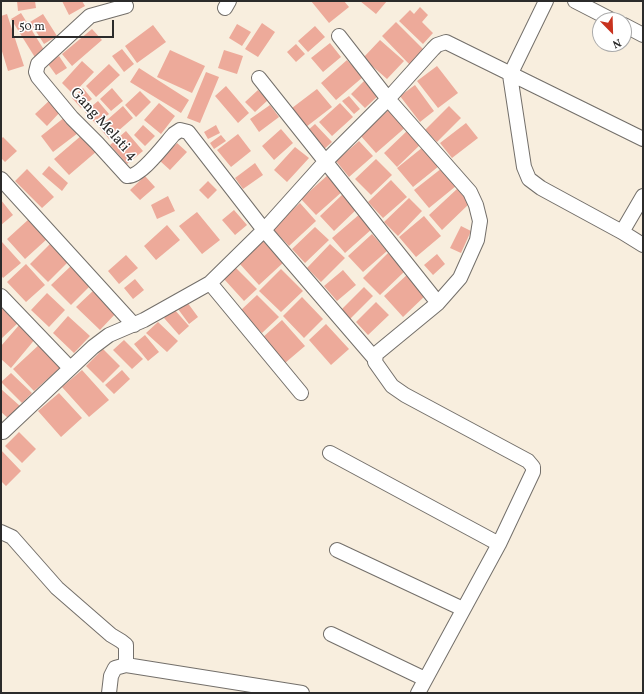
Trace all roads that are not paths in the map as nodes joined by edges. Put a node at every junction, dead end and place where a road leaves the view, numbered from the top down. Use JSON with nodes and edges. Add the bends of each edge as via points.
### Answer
{"nodes":[{"id":1,"x":546,"y":1,"type":"edge"},
{"id":2,"x":575,"y":1,"type":"edge"},
{"id":3,"x":126,"y":6,"type":"dead end"},
{"id":4,"x":596,"y":12,"type":"edge"},
{"id":5,"x":632,"y":29,"type":"edge"},
{"id":6,"x":643,"y":35,"type":"edge"},
{"id":7,"x":339,"y":36,"type":"dead end"},
{"id":8,"x":504,"y":72,"type":"junction"},
{"id":9,"x":259,"y":78,"type":"dead end"},
{"id":10,"x":388,"y":99,"type":"junction"},
{"id":11,"x":643,"y":139,"type":"edge"},
{"id":12,"x":325,"y":162,"type":"junction"},
{"id":13,"x":1,"y":179,"type":"edge"},
{"id":14,"x":643,"y":196,"type":"edge"},
{"id":15,"x":264,"y":230,"type":"junction"},
{"id":16,"x":622,"y":232,"type":"junction"},
{"id":17,"x":643,"y":245,"type":"edge"},
{"id":18,"x":210,"y":283,"type":"junction"},
{"id":19,"x":1,"y":296,"type":"edge"},
{"id":20,"x":438,"y":303,"type":"junction"},
{"id":21,"x":134,"y":325,"type":"junction"},
{"id":22,"x":375,"y":360,"type":"junction"},
{"id":23,"x":70,"y":368,"type":"junction"},
{"id":24,"x":301,"y":394,"type":"dead end"},
{"id":25,"x":2,"y":432,"type":"edge"},
{"id":26,"x":330,"y":453,"type":"dead end"},
{"id":27,"x":1,"y":532,"type":"edge"},
{"id":28,"x":499,"y":544,"type":"junction"},
{"id":29,"x":337,"y":550,"type":"dead end"},
{"id":30,"x":463,"y":609,"type":"junction"},
{"id":31,"x":331,"y":634,"type":"dead end"},
{"id":32,"x":126,"y":665,"type":"junction"},
{"id":33,"x":425,"y":679,"type":"junction"},
{"id":34,"x":109,"y":693,"type":"edge"},
{"id":35,"x":302,"y":693,"type":"edge"},
{"id":36,"x":418,"y":693,"type":"edge"}],
"edges":[{"from":1,"to":8,"type":"street"},
{"from":2,"to":4,"type":"street"},
{"from":3,"to":15,"type":"street","name":"Gang Melati 4","via":[[90,16],[38,64],[36,72],[40,80],[127,176],[131,177],[141,171],[174,134],[180,130],[188,132]]},
{"from":5,"to":6,"type":"street"},
{"from":7,"to":10,"type":"street"},
{"from":8,"to":10,"type":"street","via":[[446,42],[437,45]]},
{"from":8,"to":11,"type":"street"},
{"from":8,"to":16,"type":"street","via":[[524,167],[529,179]]},
{"from":9,"to":12,"type":"street"},
{"from":10,"to":12,"type":"street"},
{"from":10,"to":20,"type":"street","via":[[470,192],[480,221],[478,240],[460,278]]},
{"from":12,"to":15,"type":"street"},
{"from":12,"to":20,"type":"street"},
{"from":13,"to":21,"type":"street"},
{"from":14,"to":16,"type":"street"},
{"from":15,"to":18,"type":"street"},
{"from":15,"to":22,"type":"street"},
{"from":16,"to":17,"type":"street"},
{"from":18,"to":21,"type":"street"},
{"from":18,"to":24,"type":"street"},
{"from":19,"to":23,"type":"street"},
{"from":20,"to":22,"type":"street","via":[[376,354]]},
{"from":21,"to":23,"type":"street","via":[[109,336]]},
{"from":22,"to":28,"type":"street","via":[[392,386],[405,396],[528,461],[533,467],[533,472]]},
{"from":23,"to":25,"type":"street"},
{"from":26,"to":28,"type":"street"},
{"from":27,"to":32,"type":"street","via":[[12,537],[58,588],[126,645]]},
{"from":28,"to":30,"type":"street"},
{"from":29,"to":30,"type":"street"},
{"from":30,"to":33,"type":"street"},
{"from":31,"to":33,"type":"street"},
{"from":32,"to":34,"type":"street","via":[[115,668],[111,676]]},
{"from":32,"to":35,"type":"street"},
{"from":33,"to":36,"type":"street"}]}
